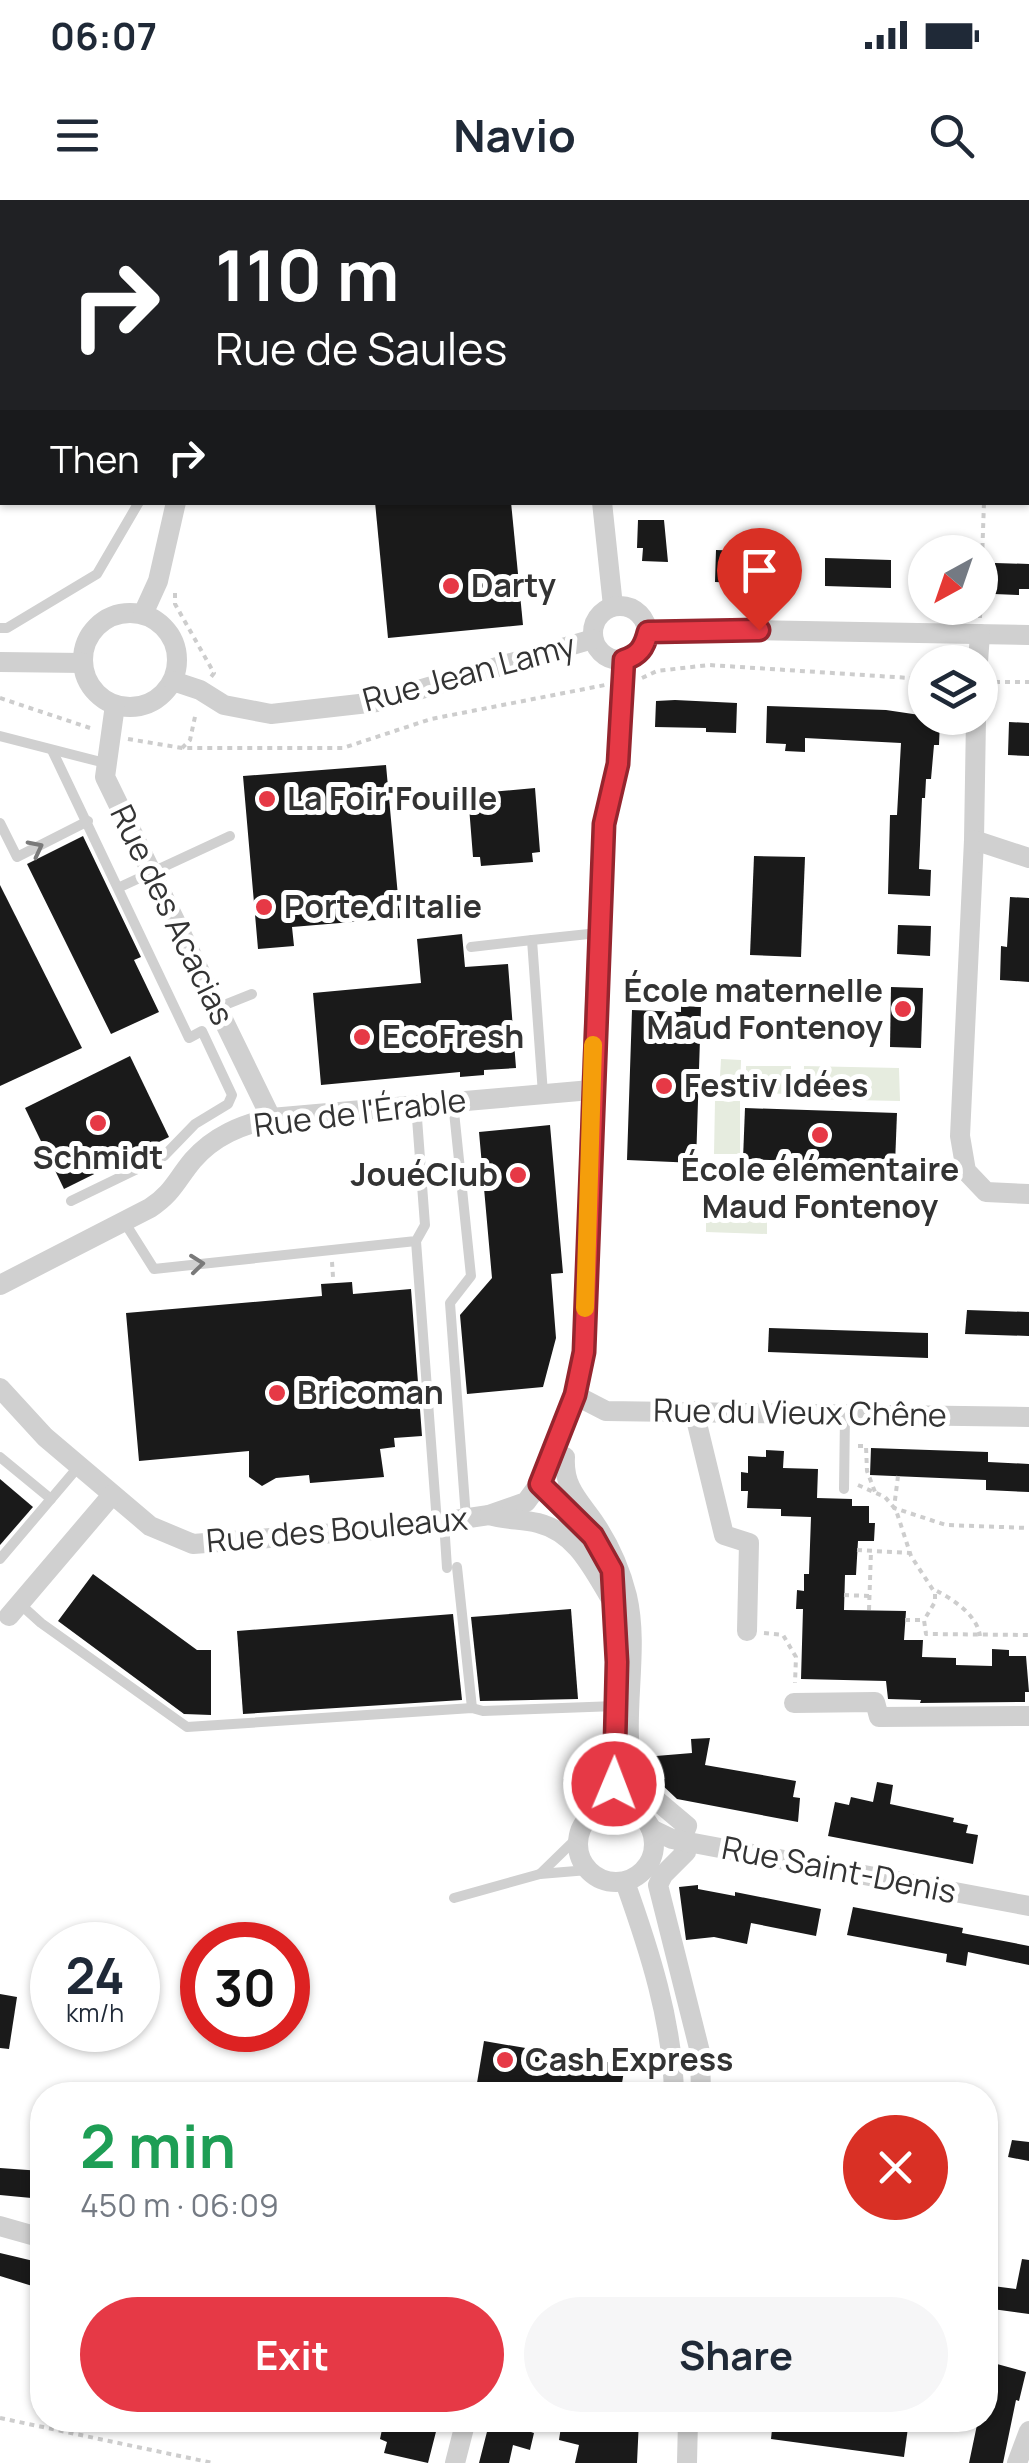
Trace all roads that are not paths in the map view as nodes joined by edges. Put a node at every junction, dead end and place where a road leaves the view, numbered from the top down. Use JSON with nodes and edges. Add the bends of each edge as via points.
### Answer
{"nodes":[{"id":1,"x":138,"y":505,"type":"edge"},
{"id":2,"x":175,"y":505,"type":"edge"},
{"id":3,"x":602,"y":505,"type":"edge"},
{"id":4,"x":613,"y":606,"type":"junction"},
{"id":5,"x":143,"y":614,"type":"junction"},
{"id":6,"x":0,"y":628,"type":"edge"},
{"id":7,"x":648,"y":632,"type":"junction"},
{"id":8,"x":980,"y":634,"type":"junction"},
{"id":9,"x":1029,"y":636,"type":"edge"},
{"id":10,"x":592,"y":639,"type":"junction"},
{"id":11,"x":979,"y":645,"type":"edge"},
{"id":12,"x":624,"y":660,"type":"junction"},
{"id":13,"x":0,"y":662,"type":"edge"},
{"id":14,"x":82,"y":662,"type":"junction"},
{"id":15,"x":173,"y":681,"type":"junction"},
{"id":16,"x":115,"y":705,"type":"junction"},
{"id":17,"x":976,"y":735,"type":"edge"},
{"id":18,"x":0,"y":736,"type":"edge"},
{"id":19,"x":52,"y":750,"type":"junction"},
{"id":20,"x":105,"y":763,"type":"junction"},
{"id":21,"x":88,"y":821,"type":"junction"},
{"id":22,"x":0,"y":824,"type":"edge"},
{"id":23,"x":230,"y":836,"type":"dead end"},
{"id":24,"x":974,"y":840,"type":"junction"},
{"id":25,"x":1029,"y":858,"type":"edge"},
{"id":26,"x":152,"y":872,"type":"junction"},
{"id":27,"x":120,"y":887,"type":"junction"},
{"id":28,"x":598,"y":933,"type":"junction"},
{"id":29,"x":532,"y":940,"type":"junction"},
{"id":30,"x":471,"y":947,"type":"dead end"},
{"id":31,"x":252,"y":994,"type":"dead end"},
{"id":32,"x":220,"y":1014,"type":"junction"},
{"id":33,"x":202,"y":1032,"type":"junction"},
{"id":34,"x":591,"y":1090,"type":"junction"},
{"id":35,"x":543,"y":1094,"type":"junction"},
{"id":36,"x":453,"y":1102,"type":"junction"},
{"id":37,"x":416,"y":1104,"type":"junction"},
{"id":38,"x":271,"y":1118,"type":"junction"},
{"id":39,"x":1029,"y":1194,"type":"edge"},
{"id":40,"x":71,"y":1201,"type":"dead end"},
{"id":41,"x":125,"y":1223,"type":"junction"},
{"id":42,"x":416,"y":1241,"type":"junction"},
{"id":43,"x":0,"y":1285,"type":"edge"},
{"id":44,"x":0,"y":1388,"type":"edge"},
{"id":45,"x":575,"y":1395,"type":"junction"},
{"id":46,"x":694,"y":1411,"type":"junction"},
{"id":47,"x":846,"y":1414,"type":"junction"},
{"id":48,"x":1029,"y":1418,"type":"edge"},
{"id":49,"x":0,"y":1457,"type":"edge"},
{"id":50,"x":566,"y":1457,"type":"dead end"},
{"id":51,"x":79,"y":1466,"type":"junction"},
{"id":52,"x":540,"y":1484,"type":"junction"},
{"id":53,"x":844,"y":1486,"type":"road end"},
{"id":54,"x":112,"y":1495,"type":"junction"},
{"id":55,"x":51,"y":1499,"type":"junction"},
{"id":56,"x":489,"y":1516,"type":"junction"},
{"id":57,"x":466,"y":1519,"type":"junction"},
{"id":58,"x":440,"y":1523,"type":"junction"},
{"id":59,"x":546,"y":1526,"type":"junction"},
{"id":60,"x":0,"y":1559,"type":"edge"},
{"id":61,"x":615,"y":1606,"type":"junction"},
{"id":62,"x":14,"y":1610,"type":"joint"},
{"id":63,"x":747,"y":1632,"type":"road end"},
{"id":64,"x":794,"y":1702,"type":"road end"},
{"id":65,"x":616,"y":1706,"type":"junction"},
{"id":66,"x":472,"y":1708,"type":"junction"},
{"id":67,"x":1029,"y":1716,"type":"edge"},
{"id":68,"x":614,"y":1806,"type":"junction"},
{"id":69,"x":652,"y":1829,"type":"junction"},
{"id":70,"x":578,"y":1837,"type":"junction"},
{"id":71,"x":681,"y":1841,"type":"junction"},
{"id":72,"x":588,"y":1870,"type":"junction"},
{"id":73,"x":540,"y":1874,"type":"junction"},
{"id":74,"x":625,"y":1882,"type":"junction"},
{"id":75,"x":454,"y":1898,"type":"dead end"},
{"id":76,"x":1029,"y":1906,"type":"edge"},
{"id":77,"x":674,"y":2082,"type":"edge"},
{"id":78,"x":700,"y":2082,"type":"edge"},
{"id":79,"x":0,"y":2226,"type":"edge"},
{"id":80,"x":30,"y":2235,"type":"edge"},
{"id":81,"x":463,"y":2432,"type":"edge"},
{"id":82,"x":688,"y":2432,"type":"edge"},
{"id":83,"x":1029,"y":2432,"type":"edge"},
{"id":84,"x":455,"y":2463,"type":"edge"},
{"id":85,"x":687,"y":2463,"type":"edge"},
{"id":86,"x":1018,"y":2463,"type":"edge"}],
"edges":[{"from":1,"to":6,"type":"lane","via":[[98,574]]},
{"from":2,"to":5,"type":"street"},
{"from":3,"to":4,"type":"street"},
{"from":4,"to":7,"type":"street","via":[[629,606]]},
{"from":4,"to":10,"type":"street","via":[[602,610]]},
{"from":5,"to":14,"type":"street","via":[[102,621],[90,634]]},
{"from":5,"to":15,"type":"street","via":[[173,640]]},
{"from":7,"to":8,"type":"street"},
{"from":7,"to":12,"type":"street","via":[[636,656]]},
{"from":8,"to":9,"type":"street"},
{"from":8,"to":11,"type":"street"},
{"from":10,"to":12,"type":"street","via":[[600,653]]},
{"from":10,"to":15,"type":"street","name":"Rue Jean Lamy","via":[[377,702],[271,714],[224,705]]},
{"from":12,"to":28,"type":"street"},
{"from":13,"to":14,"type":"street"},
{"from":14,"to":16,"type":"street","via":[[96,693]]},
{"from":15,"to":16,"type":"street","via":[[146,705]]},
{"from":16,"to":20,"type":"street","name":"Rue des Acacias"},
{"from":17,"to":24,"type":"street"},
{"from":18,"to":19,"type":"lane"},
{"from":19,"to":20,"type":"lane"},
{"from":19,"to":21,"type":"lane"},
{"from":20,"to":26,"type":"street","name":"Rue des Acacias","via":[[105,776]]},
{"from":22,"to":21,"type":"lane","one_way":true,"via":[[17,857]]},
{"from":21,"to":27,"type":"lane"},
{"from":23,"to":26,"type":"lane"},
{"from":24,"to":25,"type":"street"},
{"from":24,"to":39,"type":"street","via":[[960,1136],[966,1171],[986,1192]]},
{"from":26,"to":27,"type":"lane"},
{"from":26,"to":32,"type":"street","name":"Rue des Acacias"},
{"from":27,"to":33,"type":"lane","via":[[189,1038]]},
{"from":28,"to":29,"type":"lane"},
{"from":28,"to":34,"type":"street"},
{"from":29,"to":30,"type":"lane"},
{"from":29,"to":35,"type":"lane"},
{"from":31,"to":32,"type":"lane"},
{"from":32,"to":33,"type":"lane"},
{"from":32,"to":38,"type":"street","name":"Rue des Acacias"},
{"from":33,"to":40,"type":"lane","via":[[232,1095],[228,1104],[195,1124],[164,1156]]},
{"from":34,"to":35,"type":"street","name":"Rue de l'Érable"},
{"from":34,"to":45,"type":"street","via":[[584,1352]]},
{"from":35,"to":36,"type":"street","name":"Rue de l'Érable"},
{"from":36,"to":37,"type":"street","name":"Rue de l'Érable"},
{"from":36,"to":57,"type":"lane","via":[[471,1276],[450,1303]]},
{"from":37,"to":38,"type":"street","name":"Rue de l'Érable"},
{"from":37,"to":42,"type":"lane","via":[[425,1225]]},
{"from":38,"to":41,"type":"street","name":"Rue de l'Érable","via":[[212,1142],[167,1197]]},
{"from":41,"to":42,"type":"lane","one_way":true,"via":[[154,1269]]},
{"from":41,"to":43,"type":"street","name":"Rue de l'Érable"},
{"from":42,"to":58,"type":"lane"},
{"from":44,"to":51,"type":"street","name":"Rue des Bouleaux"},
{"from":45,"to":46,"type":"street","name":"Rue du Vieux Chêne","via":[[606,1411]]},
{"from":45,"to":52,"type":"street"},
{"from":46,"to":47,"type":"street","name":"Rue du Vieux Chêne"},
{"from":46,"to":63,"type":"street","via":[[724,1535],[749,1542]]},
{"from":47,"to":48,"type":"street","name":"Rue du Vieux Chêne"},
{"from":47,"to":53,"type":"lane"},
{"from":49,"to":55,"type":"lane"},
{"from":50,"to":71,"type":"street","via":[[572,1493],[596,1526],[626,1593],[636,1782],[687,1826]]},
{"from":51,"to":54,"type":"street","name":"Rue des Bouleaux"},
{"from":51,"to":55,"type":"lane"},
{"from":52,"to":56,"type":"street","name":"Rue des Bouleaux","via":[[526,1502]]},
{"from":52,"to":59,"type":"street"},
{"from":52,"to":61,"type":"street","via":[[593,1536],[612,1570]]},
{"from":54,"to":58,"type":"street","name":"Rue des Bouleaux","via":[[150,1526],[193,1544]]},
{"from":54,"to":62,"type":"street"},
{"from":55,"to":60,"type":"lane"},
{"from":56,"to":57,"type":"street","name":"Rue des Bouleaux"},
{"from":56,"to":59,"type":"street"},
{"from":57,"to":58,"type":"street","name":"Rue des Bouleaux"},
{"from":58,"to":66,"type":"lane"},
{"from":59,"to":61,"type":"street","via":[[586,1557]]},
{"from":61,"to":65,"type":"street"},
{"from":62,"to":66,"type":"lane","via":[[187,1727]]},
{"from":64,"to":67,"type":"street","via":[[875,1702],[880,1717]]},
{"from":65,"to":66,"type":"lane"},
{"from":65,"to":68,"type":"street"},
{"from":68,"to":69,"type":"street","via":[[637,1812]]},
{"from":68,"to":70,"type":"street","via":[[591,1815]]},
{"from":69,"to":71,"type":"street","name":"Rue Saint-Denis"},
{"from":69,"to":74,"type":"street","via":[[653,1855]]},
{"from":70,"to":72,"type":"street"},
{"from":70,"to":73,"type":"lane"},
{"from":71,"to":76,"type":"street","name":"Rue Saint-Denis"},
{"from":71,"to":78,"type":"street","via":[[686,1852],[658,1885],[700,2052]]},
{"from":72,"to":73,"type":"lane"},
{"from":72,"to":74,"type":"street","via":[[605,1881]]},
{"from":73,"to":75,"type":"lane"},
{"from":74,"to":77,"type":"street","via":[[648,1949]]},
{"from":79,"to":80,"type":"street"},
{"from":81,"to":84,"type":"street"},
{"from":82,"to":85,"type":"street"},
{"from":83,"to":86,"type":"street"}]}
